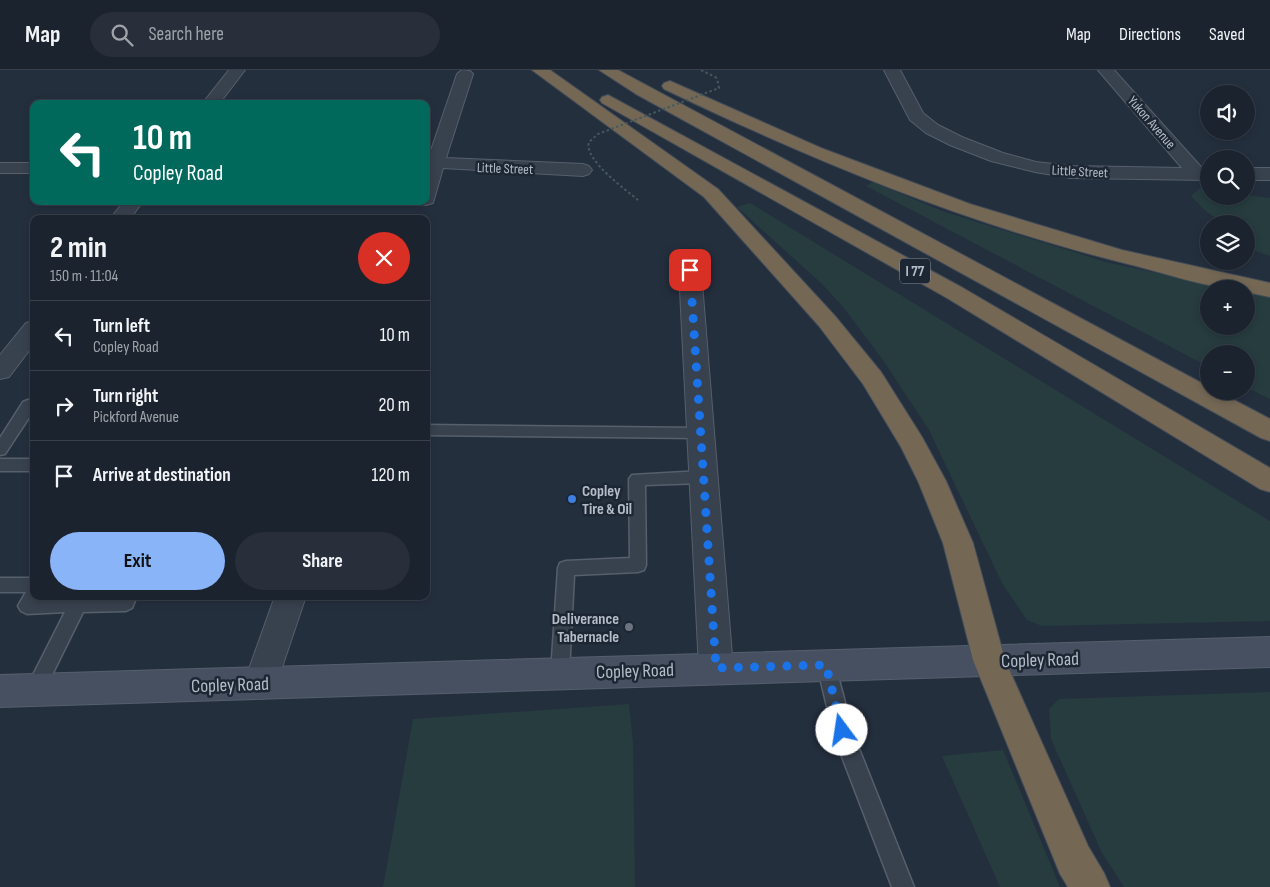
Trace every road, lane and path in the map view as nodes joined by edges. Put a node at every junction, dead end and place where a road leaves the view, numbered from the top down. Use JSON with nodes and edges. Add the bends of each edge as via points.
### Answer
{"nodes":[{"id":1,"x":237,"y":70,"type":"edge"},
{"id":2,"x":540,"y":70,"type":"edge"},
{"id":3,"x":554,"y":70,"type":"edge"},
{"id":4,"x":607,"y":70,"type":"edge"},
{"id":5,"x":638,"y":70,"type":"edge"},
{"id":6,"x":701,"y":70,"type":"edge"},
{"id":7,"x":892,"y":70,"type":"edge"},
{"id":8,"x":1106,"y":70,"type":"edge"},
{"id":9,"x":465,"y":74,"type":"dead end"},
{"id":10,"x":213,"y":100,"type":"edge"},
{"id":11,"x":431,"y":162,"type":"edge"},
{"id":12,"x":0,"y":168,"type":"edge"},
{"id":13,"x":30,"y":168,"type":"edge"},
{"id":14,"x":583,"y":170,"type":"dead end"},
{"id":15,"x":1200,"y":171,"type":"edge"},
{"id":16,"x":1200,"y":174,"type":"edge"},
{"id":17,"x":1255,"y":174,"type":"edge"},
{"id":18,"x":1270,"y":174,"type":"edge"},
{"id":19,"x":638,"y":200,"type":"dead end"},
{"id":20,"x":131,"y":205,"type":"edge"},
{"id":21,"x":123,"y":215,"type":"edge"},
{"id":22,"x":690,"y":270,"type":"dead end"},
{"id":23,"x":1270,"y":290,"type":"edge"},
{"id":24,"x":26,"y":349,"type":"edge"},
{"id":25,"x":0,"y":371,"type":"edge"},
{"id":26,"x":30,"y":405,"type":"edge"},
{"id":27,"x":430,"y":430,"type":"edge"},
{"id":28,"x":1270,"y":431,"type":"edge"},
{"id":29,"x":700,"y":433,"type":"junction"},
{"id":30,"x":0,"y":450,"type":"edge"},
{"id":31,"x":0,"y":465,"type":"edge"},
{"id":32,"x":30,"y":465,"type":"edge"},
{"id":33,"x":702,"y":477,"type":"junction"},
{"id":34,"x":1270,"y":481,"type":"edge"},
{"id":35,"x":0,"y":585,"type":"edge"},
{"id":36,"x":30,"y":585,"type":"edge"},
{"id":37,"x":30,"y":600,"type":"edge"},
{"id":38,"x":127,"y":600,"type":"edge"},
{"id":39,"x":290,"y":600,"type":"edge"},
{"id":40,"x":78,"y":604,"type":"junction"},
{"id":41,"x":1270,"y":652,"type":"edge"},
{"id":42,"x":990,"y":660,"type":"junction"},
{"id":43,"x":826,"y":665,"type":"junction"},
{"id":44,"x":716,"y":668,"type":"junction"},
{"id":45,"x":560,"y":673,"type":"junction"},
{"id":46,"x":261,"y":683,"type":"junction"},
{"id":47,"x":34,"y":690,"type":"junction"},
{"id":48,"x":0,"y":691,"type":"edge"},
{"id":49,"x":903,"y":887,"type":"edge"},
{"id":50,"x":1090,"y":887,"type":"edge"}],
"edges":[{"from":1,"to":10,"type":"street"},
{"from":2,"to":42,"type":"highway","via":[[711,193],[812,304],[872,378],[932,481],[954,534]]},
{"from":3,"to":34,"type":"highway","number":"I 77","via":[[955,293]]},
{"from":4,"to":28,"type":"highway","number":"I 77"},
{"from":5,"to":23,"type":"highway","via":[[829,158],[968,210],[1124,258]]},
{"from":6,"to":19,"type":"path","bridge":true,"via":[[717,78],[719,88],[598,134],[590,140],[588,146],[592,159]]},
{"from":7,"to":16,"type":"street","name":"Little Street","via":[[916,116],[932,129],[1016,163],[1054,170]]},
{"from":8,"to":15,"type":"street","name":"Yukon Avenue"},
{"from":9,"to":11,"type":"street"},
{"from":11,"to":14,"type":"street","name":"Little Street","via":[[512,169]]},
{"from":12,"to":13,"type":"street"},
{"from":17,"to":18,"type":"street"},
{"from":20,"to":21,"type":"street"},
{"from":22,"to":29,"type":"street"},
{"from":24,"to":25,"type":"street"},
{"from":26,"to":30,"type":"lane"},
{"from":27,"to":29,"type":"lane"},
{"from":29,"to":33,"type":"street"},
{"from":31,"to":32,"type":"lane"},
{"from":33,"to":44,"type":"street"},
{"from":33,"to":45,"type":"lane","via":[[637,479],[638,565],[566,568]]},
{"from":35,"to":36,"type":"lane"},
{"from":37,"to":40,"type":"lane","via":[[27,606]]},
{"from":38,"to":40,"type":"lane","via":[[126,603]]},
{"from":39,"to":46,"type":"street"},
{"from":40,"to":47,"type":"lane"},
{"from":41,"to":42,"type":"main road","name":"Copley Road"},
{"from":42,"to":43,"type":"main road","name":"Copley Road"},
{"from":42,"to":50,"type":"highway","via":[[1074,860]]},
{"from":43,"to":44,"type":"main road","name":"Copley Road"},
{"from":43,"to":49,"type":"lane","via":[[844,736]]},
{"from":44,"to":45,"type":"main road","name":"Copley Road"},
{"from":45,"to":46,"type":"main road","name":"Copley Road"},
{"from":46,"to":47,"type":"main road","name":"Copley Road"},
{"from":47,"to":48,"type":"main road","name":"Copley Road"}]}
